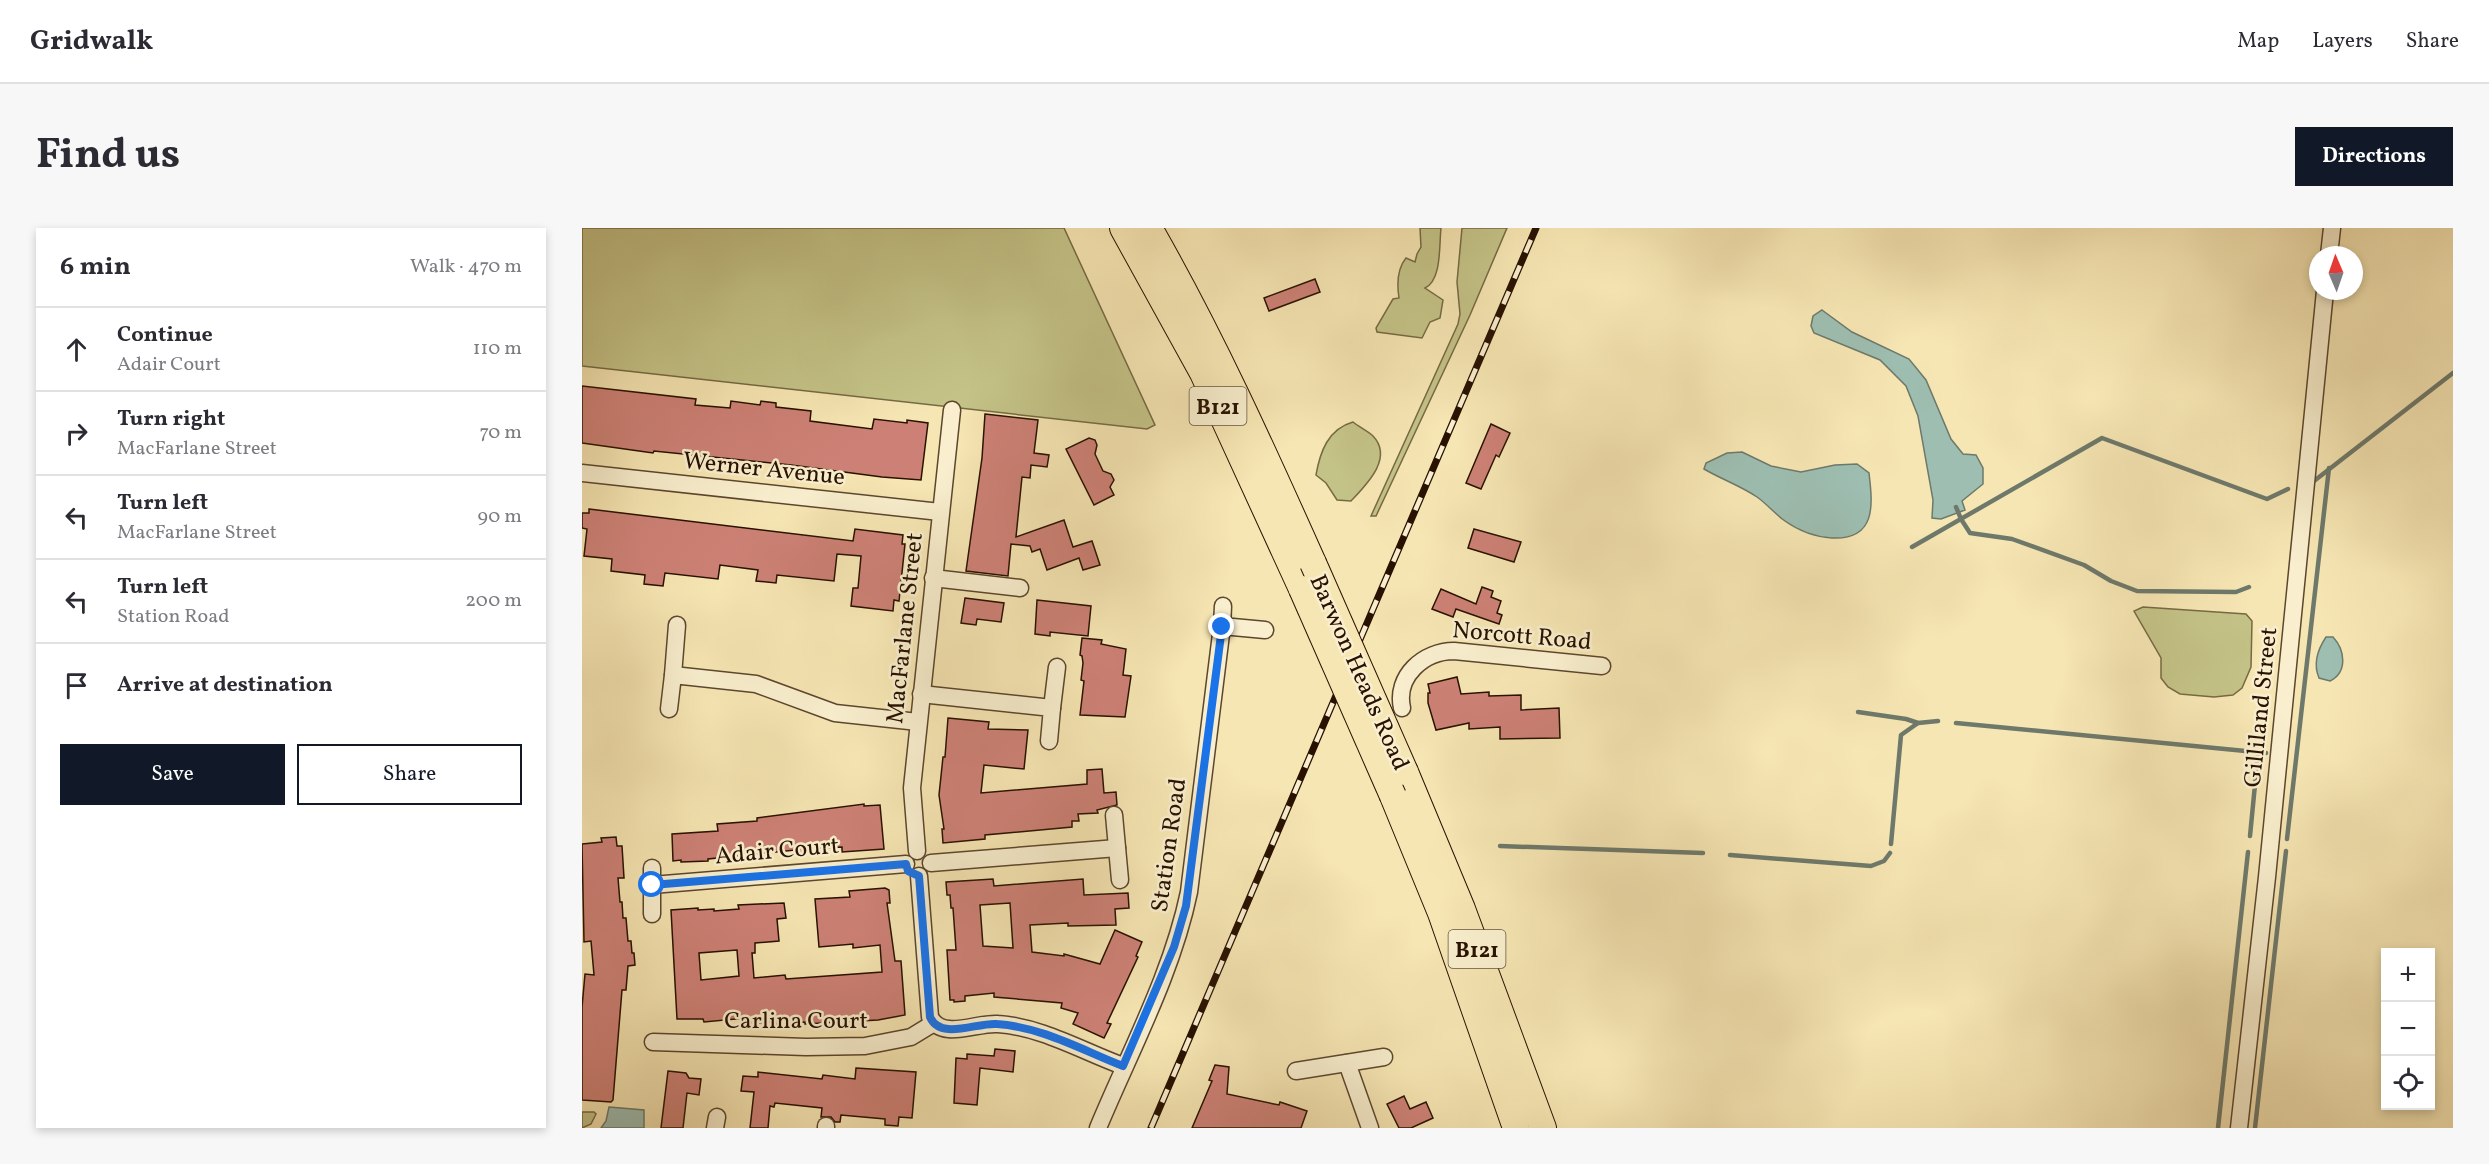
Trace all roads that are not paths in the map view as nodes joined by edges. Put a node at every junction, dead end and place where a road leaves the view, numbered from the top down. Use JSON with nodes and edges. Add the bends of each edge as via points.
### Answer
{"nodes":[{"id":1,"x":1123,"y":228,"type":"edge"},
{"id":2,"x":1149,"y":228,"type":"edge"},
{"id":3,"x":2332,"y":228,"type":"edge"},
{"id":4,"x":2330,"y":246,"type":"edge"},
{"id":5,"x":2324,"y":300,"type":"edge"},
{"id":6,"x":952,"y":410,"type":"dead end"},
{"id":7,"x":582,"y":473,"type":"edge"},
{"id":8,"x":940,"y":512,"type":"junction"},
{"id":9,"x":933,"y":578,"type":"junction"},
{"id":10,"x":1020,"y":588,"type":"dead end"},
{"id":11,"x":1223,"y":606,"type":"dead end"},
{"id":12,"x":677,"y":625,"type":"dead end"},
{"id":13,"x":1222,"y":627,"type":"junction"},
{"id":14,"x":1265,"y":630,"type":"dead end"},
{"id":15,"x":1602,"y":666,"type":"dead end"},
{"id":16,"x":1057,"y":667,"type":"dead end"},
{"id":17,"x":673,"y":675,"type":"junction"},
{"id":18,"x":921,"y":694,"type":"junction"},
{"id":19,"x":1052,"y":708,"type":"junction"},
{"id":20,"x":1402,"y":708,"type":"dead end"},
{"id":21,"x":669,"y":709,"type":"dead end"},
{"id":22,"x":918,"y":723,"type":"junction"},
{"id":23,"x":1049,"y":741,"type":"dead end"},
{"id":24,"x":1114,"y":815,"type":"dead end"},
{"id":25,"x":1117,"y":848,"type":"junction"},
{"id":26,"x":917,"y":851,"type":"junction"},
{"id":27,"x":931,"y":862,"type":"junction"},
{"id":28,"x":906,"y":864,"type":"junction"},
{"id":29,"x":652,"y":868,"type":"dead end"},
{"id":30,"x":919,"y":876,"type":"junction"},
{"id":31,"x":1120,"y":880,"type":"dead end"},
{"id":32,"x":652,"y":885,"type":"junction"},
{"id":33,"x":652,"y":914,"type":"dead end"},
{"id":34,"x":934,"y":1023,"type":"junction"},
{"id":35,"x":653,"y":1042,"type":"dead end"},
{"id":36,"x":1384,"y":1057,"type":"dead end"},
{"id":37,"x":1347,"y":1064,"type":"junction"},
{"id":38,"x":1123,"y":1066,"type":"junction"},
{"id":39,"x":1296,"y":1071,"type":"dead end"},
{"id":40,"x":1098,"y":1128,"type":"edge"},
{"id":41,"x":1370,"y":1128,"type":"edge"},
{"id":42,"x":1516,"y":1128,"type":"edge"},
{"id":43,"x":1543,"y":1128,"type":"edge"},
{"id":44,"x":2239,"y":1128,"type":"edge"}],
"edges":[{"from":1,"to":42,"type":"main road","name":"Barwon Heads Road","number":"B121","bridge":true,"via":[[1203,373],[1393,796],[1445,924]]},
{"from":2,"to":43,"type":"main road","name":"Barwon Heads Road","number":"B121","bridge":true,"via":[[1225,370],[1405,772],[1466,920]]},
{"from":3,"to":4,"type":"street"},
{"from":5,"to":44,"type":"street","name":"Gilliland Street"},
{"from":6,"to":8,"type":"street","name":"MacFarlane Street"},
{"from":7,"to":8,"type":"street","name":"Werner Avenue"},
{"from":8,"to":9,"type":"street","name":"MacFarlane Street"},
{"from":9,"to":10,"type":"street"},
{"from":9,"to":18,"type":"street","name":"MacFarlane Street"},
{"from":11,"to":13,"type":"street","name":"Station Road"},
{"from":12,"to":17,"type":"street"},
{"from":13,"to":14,"type":"street"},
{"from":13,"to":38,"type":"street","name":"Station Road","via":[[1186,906],[1174,947]]},
{"from":15,"to":20,"type":"street","name":"Norcott Road","via":[[1439,652],[1419,662],[1409,673],[1401,695]]},
{"from":16,"to":19,"type":"street"},
{"from":17,"to":21,"type":"street"},
{"from":17,"to":22,"type":"street","via":[[756,684],[834,713]]},
{"from":18,"to":19,"type":"street"},
{"from":18,"to":22,"type":"street","name":"MacFarlane Street"},
{"from":19,"to":23,"type":"street"},
{"from":22,"to":26,"type":"street","name":"MacFarlane Street","via":[[912,788]]},
{"from":24,"to":25,"type":"street"},
{"from":25,"to":27,"type":"street"},
{"from":25,"to":31,"type":"street"},
{"from":26,"to":27,"type":"street","via":[[925,853]]},
{"from":26,"to":28,"type":"street","via":[[909,855]]},
{"from":27,"to":30,"type":"street","via":[[928,872]]},
{"from":28,"to":30,"type":"street","via":[[908,871]]},
{"from":28,"to":32,"type":"street","name":"Adair Court"},
{"from":29,"to":32,"type":"street"},
{"from":30,"to":34,"type":"street","via":[[930,1017]]},
{"from":32,"to":33,"type":"street"},
{"from":34,"to":35,"type":"street","name":"Carlina Court","via":[[911,1037],[865,1046]]},
{"from":34,"to":38,"type":"street","via":[[946,1029],[987,1023],[1040,1032]]},
{"from":36,"to":37,"type":"street"},
{"from":37,"to":39,"type":"street"},
{"from":37,"to":41,"type":"street"},
{"from":38,"to":40,"type":"street","name":"Station Road"}]}
